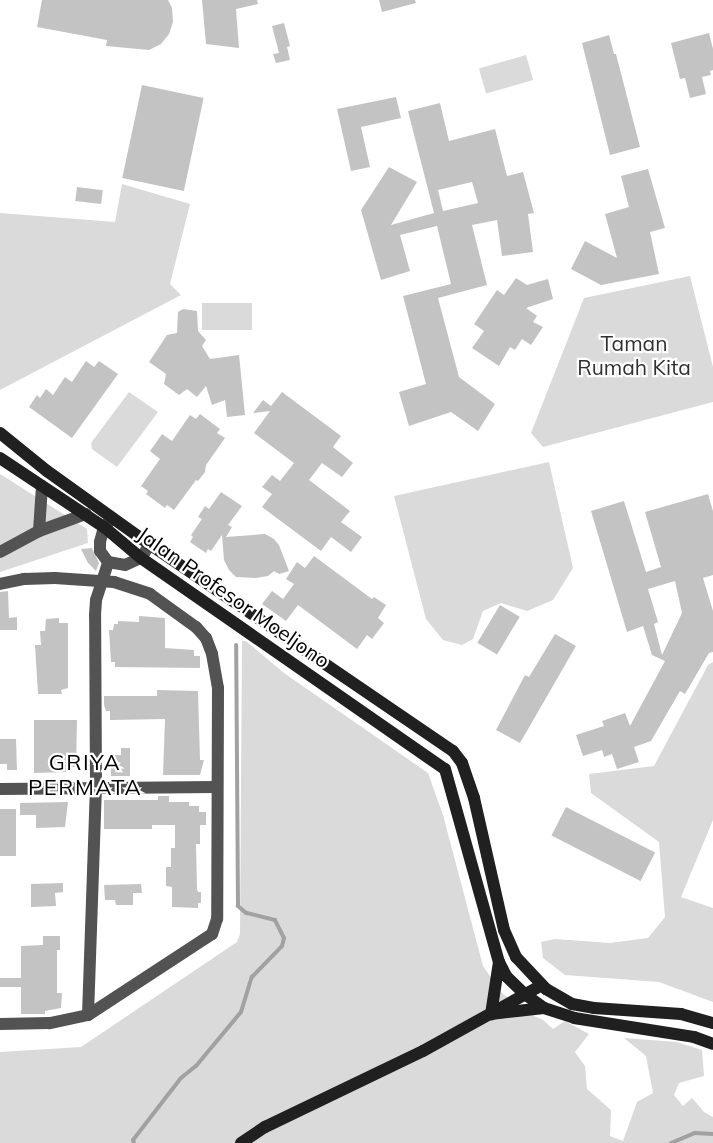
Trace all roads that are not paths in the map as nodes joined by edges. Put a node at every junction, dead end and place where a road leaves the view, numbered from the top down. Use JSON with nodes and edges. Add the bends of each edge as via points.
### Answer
{"nodes":[{"id":1,"x":0,"y":433,"type":"edge"},
{"id":2,"x":0,"y":458,"type":"edge"},
{"id":3,"x":47,"y":471,"type":"junction"},
{"id":4,"x":42,"y":486,"type":"junction"},
{"id":5,"x":86,"y":514,"type":"junction"},
{"id":6,"x":114,"y":517,"type":"junction"},
{"id":7,"x":104,"y":527,"type":"junction"},
{"id":8,"x":39,"y":531,"type":"junction"},
{"id":9,"x":150,"y":544,"type":"junction"},
{"id":10,"x":0,"y":552,"type":"edge"},
{"id":11,"x":141,"y":558,"type":"junction"},
{"id":12,"x":108,"y":562,"type":"junction"},
{"id":13,"x":101,"y":581,"type":"junction"},
{"id":14,"x":0,"y":584,"type":"edge"},
{"id":15,"x":96,"y":787,"type":"junction"},
{"id":16,"x":216,"y":787,"type":"junction"},
{"id":17,"x":0,"y":789,"type":"edge"},
{"id":18,"x":499,"y":962,"type":"junction"},
{"id":19,"x":543,"y":985,"type":"junction"},
{"id":20,"x":525,"y":995,"type":"junction"},
{"id":21,"x":544,"y":1008,"type":"junction"},
{"id":22,"x":88,"y":1014,"type":"junction"},
{"id":23,"x":491,"y":1014,"type":"junction"},
{"id":24,"x":713,"y":1023,"type":"edge"},
{"id":25,"x":0,"y":1024,"type":"edge"},
{"id":26,"x":713,"y":1044,"type":"edge"},
{"id":27,"x":241,"y":1143,"type":"edge"}],
"edges":[{"from":1,"to":3,"type":"street"},
{"from":2,"to":4,"type":"street","name":"Jalan Profesor Moeljono"},
{"from":3,"to":4,"type":"street"},
{"from":3,"to":6,"type":"street"},
{"from":4,"to":5,"type":"street","name":"Jalan Profesor Moeljono"},
{"from":4,"to":8,"type":"street"},
{"from":5,"to":7,"type":"street","name":"Jalan Profesor Moeljono"},
{"from":5,"to":8,"type":"street"},
{"from":6,"to":7,"type":"street"},
{"from":6,"to":9,"type":"street"},
{"from":7,"to":11,"type":"street","name":"Jalan Profesor Moeljono"},
{"from":7,"to":12,"type":"street","via":[[100,551]]},
{"from":8,"to":10,"type":"street"},
{"from":9,"to":11,"type":"street"},
{"from":9,"to":19,"type":"street","via":[[458,757],[474,798],[504,930],[516,957]]},
{"from":11,"to":12,"type":"street","via":[[125,565]]},
{"from":11,"to":18,"type":"street","name":"Jalan Profesor Moeljono","via":[[445,769]]},
{"from":12,"to":13,"type":"street"},
{"from":13,"to":14,"type":"street","via":[[55,578]]},
{"from":13,"to":15,"type":"street","via":[[95,615]]},
{"from":13,"to":16,"type":"street","via":[[150,594],[206,638],[218,688]]},
{"from":15,"to":16,"type":"street"},
{"from":15,"to":17,"type":"street"},
{"from":15,"to":22,"type":"street"},
{"from":16,"to":22,"type":"street","via":[[217,918],[212,934]]},
{"from":18,"to":20,"type":"street","via":[[506,976]]},
{"from":18,"to":23,"type":"street"},
{"from":19,"to":20,"type":"street"},
{"from":19,"to":24,"type":"street","via":[[572,1004],[681,1014]]},
{"from":20,"to":21,"type":"street"},
{"from":20,"to":23,"type":"street"},
{"from":21,"to":23,"type":"street"},
{"from":21,"to":26,"type":"street","via":[[574,1018],[694,1037]]},
{"from":22,"to":25,"type":"street","via":[[49,1023]]},
{"from":23,"to":27,"type":"street","via":[[265,1127]]}]}
